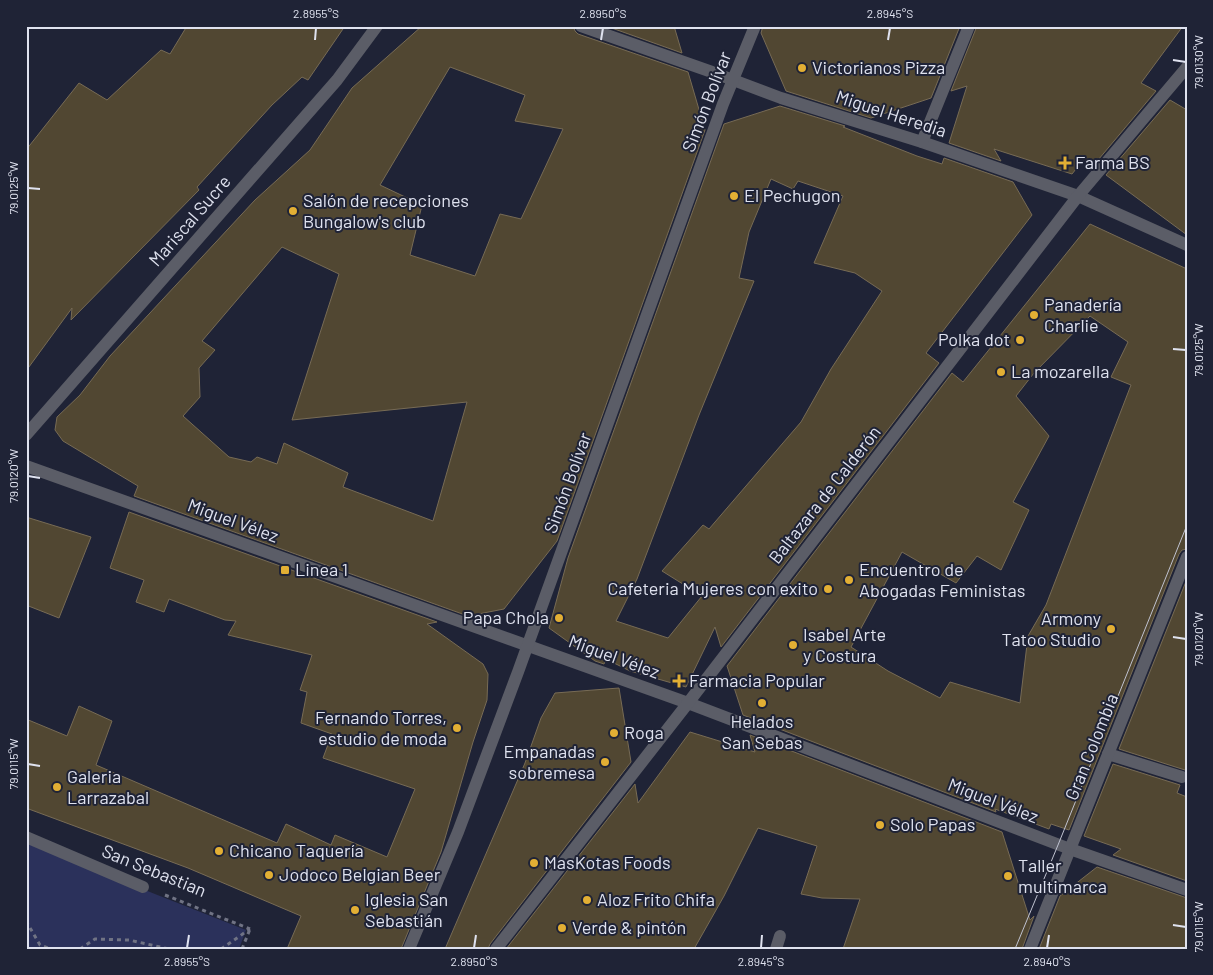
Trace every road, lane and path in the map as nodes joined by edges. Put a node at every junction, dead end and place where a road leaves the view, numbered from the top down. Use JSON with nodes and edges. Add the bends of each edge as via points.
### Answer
{"nodes":[{"id":1,"x":377,"y":26,"type":"edge"},
{"id":2,"x":581,"y":26,"type":"edge"},
{"id":3,"x":755,"y":26,"type":"edge"},
{"id":4,"x":969,"y":26,"type":"edge"},
{"id":5,"x":1187,"y":67,"type":"edge"},
{"id":6,"x":733,"y":79,"type":"junction"},
{"id":7,"x":922,"y":142,"type":"junction"},
{"id":8,"x":1078,"y":196,"type":"junction"},
{"id":9,"x":1187,"y":245,"type":"edge"},
{"id":10,"x":26,"y":435,"type":"edge"},
{"id":11,"x":26,"y":466,"type":"edge"},
{"id":12,"x":1187,"y":557,"type":"edge"},
{"id":13,"x":528,"y":645,"type":"junction"},
{"id":14,"x":688,"y":702,"type":"junction"},
{"id":15,"x":1108,"y":754,"type":"junction"},
{"id":16,"x":1182,"y":777,"type":"dead end"},
{"id":17,"x":26,"y":837,"type":"edge"},
{"id":18,"x":1070,"y":849,"type":"junction"},
{"id":19,"x":143,"y":887,"type":"joint"},
{"id":20,"x":1187,"y":890,"type":"edge"},
{"id":21,"x":26,"y":921,"type":"edge"},
{"id":22,"x":250,"y":929,"type":"junction"},
{"id":23,"x":780,"y":936,"type":"dead end"},
{"id":24,"x":51,"y":949,"type":"edge"},
{"id":25,"x":80,"y":949,"type":"edge"},
{"id":26,"x":169,"y":949,"type":"edge"},
{"id":27,"x":221,"y":949,"type":"edge"},
{"id":28,"x":242,"y":949,"type":"edge"},
{"id":29,"x":408,"y":949,"type":"edge"},
{"id":30,"x":496,"y":949,"type":"edge"},
{"id":31,"x":776,"y":949,"type":"edge"},
{"id":32,"x":1030,"y":949,"type":"edge"}],
"edges":[{"from":1,"to":10,"type":"street","name":"Mariscal Sucre","via":[[337,80]]},
{"from":2,"to":6,"type":"street","name":"Miguel Heredia"},
{"from":3,"to":6,"type":"street","name":"Simón Bolívar"},
{"from":4,"to":7,"type":"street"},
{"from":5,"to":8,"type":"street","name":"Baltazara de Calderón"},
{"from":6,"to":7,"type":"street","name":"Miguel Heredia","via":[[781,98]]},
{"from":6,"to":13,"type":"street","name":"Simón Bolívar"},
{"from":7,"to":8,"type":"street","name":"Miguel Heredia"},
{"from":8,"to":9,"type":"street","name":"Miguel Heredia"},
{"from":8,"to":14,"type":"street","name":"Baltazara de Calderón"},
{"from":11,"to":13,"type":"street","name":"Miguel Vélez"},
{"from":12,"to":15,"type":"street","name":"Gran Colombia"},
{"from":13,"to":14,"type":"street","name":"Miguel Vélez"},
{"from":13,"to":29,"type":"street","name":"Simón Bolívar","via":[[458,832]]},
{"from":14,"to":18,"type":"street","name":"Miguel Vélez"},
{"from":14,"to":30,"type":"street","name":"Baltazara de Calderón"},
{"from":15,"to":16,"type":"street"},
{"from":15,"to":18,"type":"street","name":"Gran Colombia"},
{"from":17,"to":19,"type":"street","name":"San Sebastian"},
{"from":18,"to":20,"type":"street","name":"Miguel Vélez"},
{"from":18,"to":32,"type":"street","name":"Gran Colombia"},
{"from":19,"to":22,"type":"path","name":"San Sebastian"},
{"from":21,"to":24,"type":"path","via":[[40,945]]},
{"from":22,"to":27,"type":"path"},
{"from":22,"to":28,"type":"path"},
{"from":23,"to":31,"type":"street"},
{"from":25,"to":26,"type":"path","via":[[95,939],[129,940]]}]}
